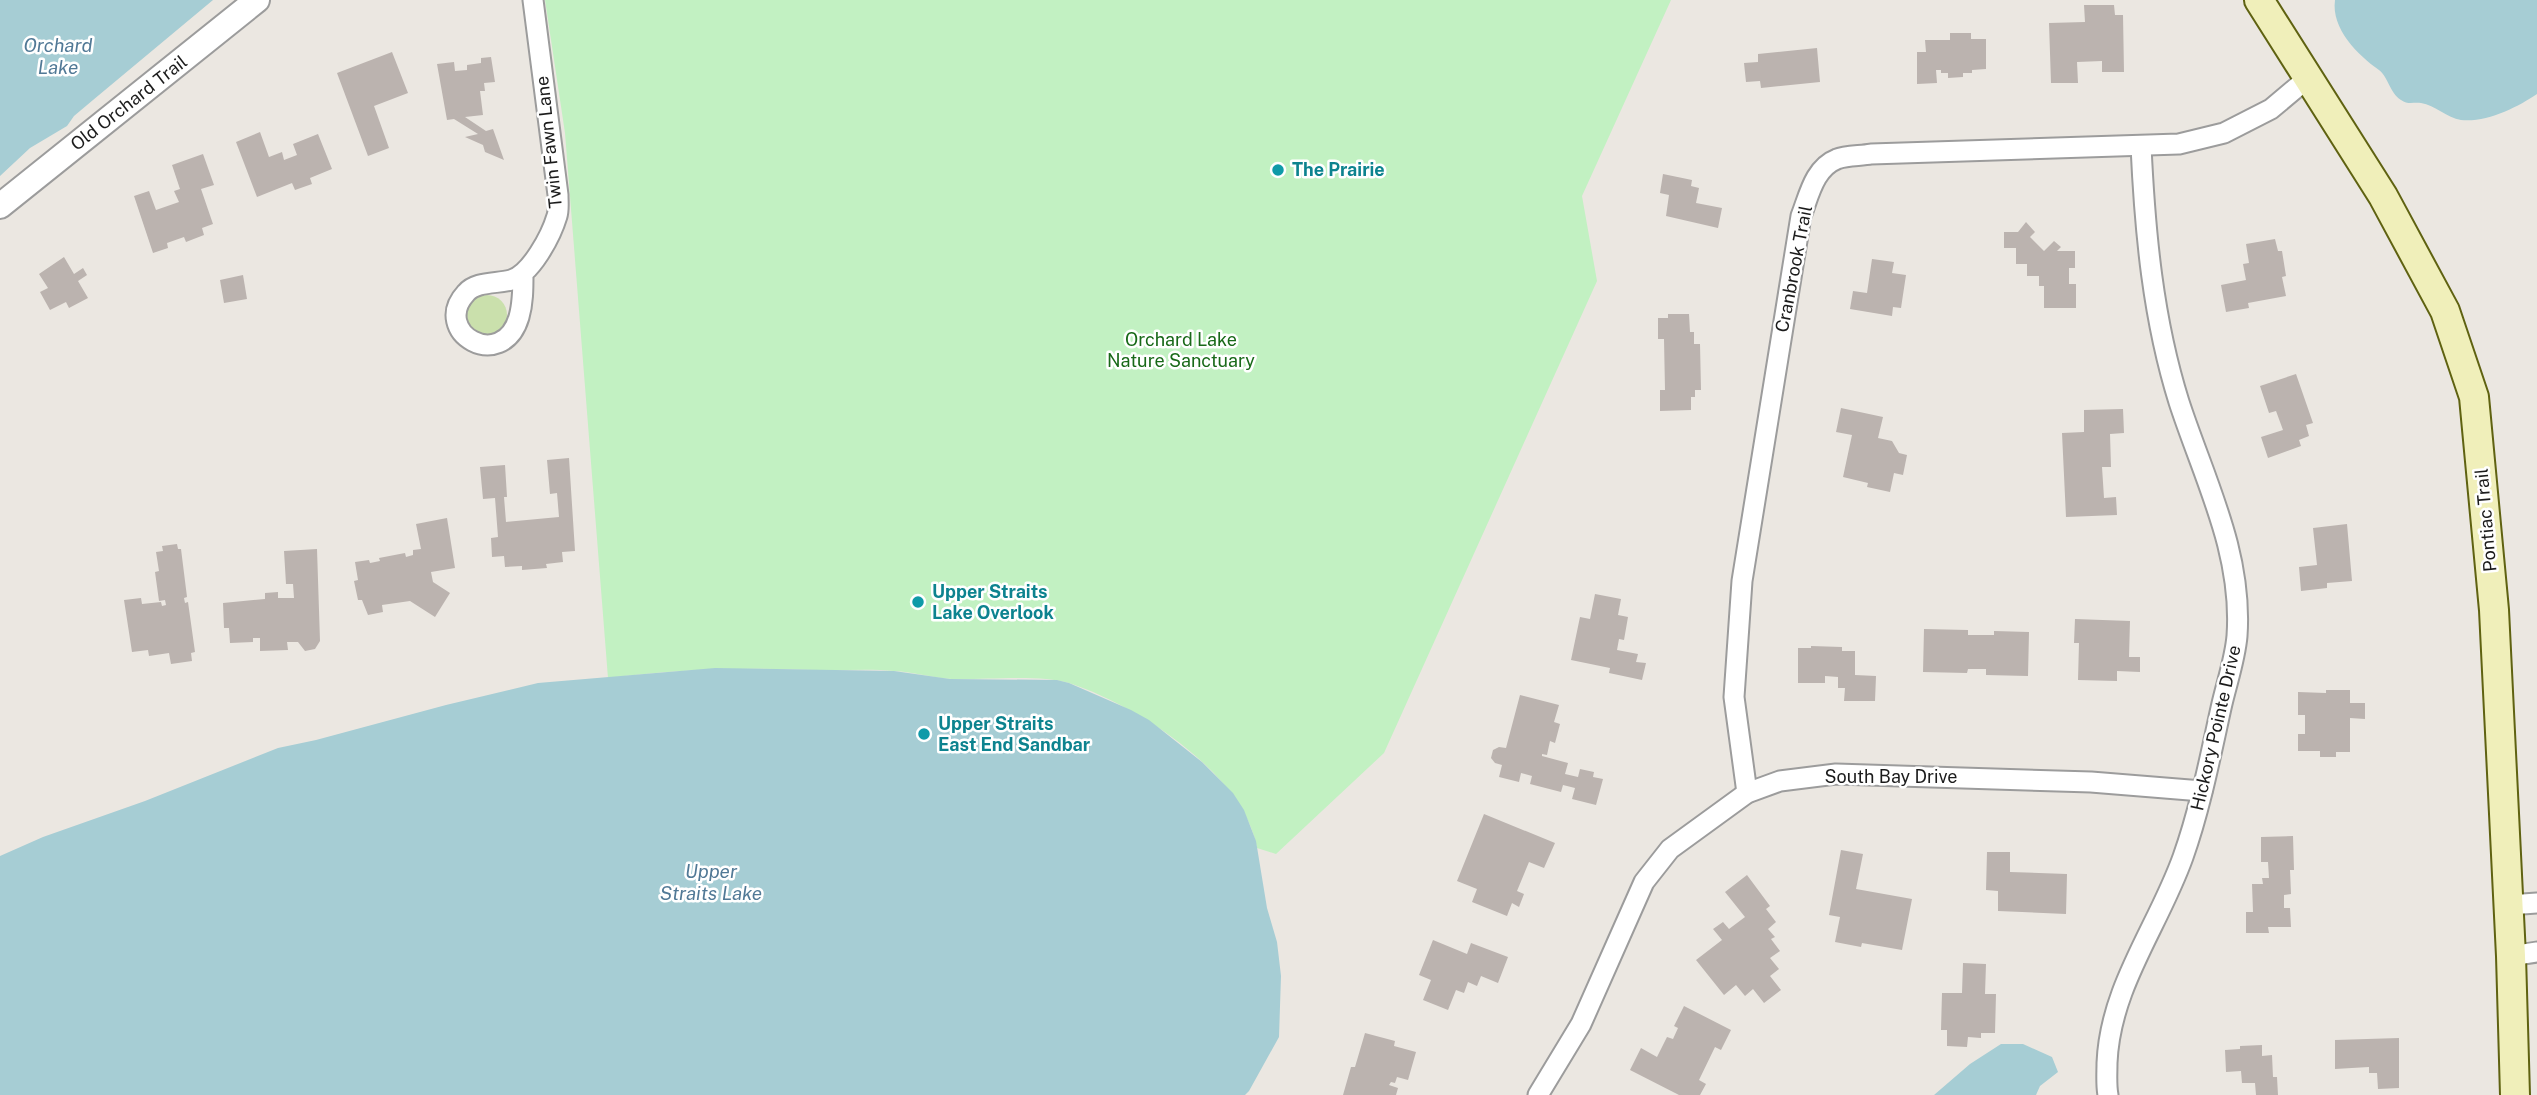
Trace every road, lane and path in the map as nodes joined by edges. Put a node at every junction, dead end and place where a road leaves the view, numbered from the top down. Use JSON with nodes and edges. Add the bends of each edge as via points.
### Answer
{"nodes":[{"id":1,"x":257,"y":0,"type":"edge"},
{"id":2,"x":533,"y":0,"type":"edge"},
{"id":3,"x":2259,"y":0,"type":"edge"},
{"id":4,"x":2308,"y":78,"type":"junction"},
{"id":5,"x":2141,"y":146,"type":"junction"},
{"id":6,"x":0,"y":206,"type":"edge"},
{"id":7,"x":523,"y":275,"type":"dead end"},
{"id":8,"x":2202,"y":791,"type":"junction"},
{"id":9,"x":1746,"y":793,"type":"junction"},
{"id":10,"x":2537,"y":903,"type":"edge"},
{"id":11,"x":2509,"y":905,"type":"junction"},
{"id":12,"x":2524,"y":954,"type":"edge"},
{"id":13,"x":1538,"y":1095,"type":"edge"},
{"id":14,"x":2108,"y":1095,"type":"edge"},
{"id":15,"x":2515,"y":1095,"type":"edge"}],
"edges":[{"from":1,"to":6,"type":"street","name":"Old Orchard Trail"},
{"from":2,"to":7,"type":"street","name":"Twin Fawn Lane","via":[[558,214]]},
{"from":3,"to":4,"type":"main road","name":"Pontiac Trail"},
{"from":4,"to":5,"type":"street","name":"Cranbrook Trail","via":[[2271,109],[2224,134]]},
{"from":4,"to":11,"type":"main road","name":"Pontiac Trail","via":[[2383,196],[2445,311],[2474,397],[2494,610]]},
{"from":5,"to":8,"type":"street","name":"Hickory Pointe Drive","via":[[2153,295],[2179,400],[2219,510],[2237,596],[2237,638]]},
{"from":5,"to":9,"type":"street","name":"Cranbrook Trail","via":[[1871,154],[1837,159],[1822,169],[1801,216],[1742,581],[1734,697]]},
{"from":8,"to":9,"type":"street","name":"South Bay Drive","via":[[2091,782],[1836,774],[1780,781]]},
{"from":8,"to":14,"type":"street","name":"Hickory Pointe Drive","via":[[2174,878],[2119,993],[2108,1040]]},
{"from":9,"to":13,"type":"street","name":"South Bay Drive","via":[[1670,849],[1644,882],[1581,1024]]},
{"from":10,"to":11,"type":"street"},
{"from":11,"to":12,"type":"main road","name":"Pontiac Trail"},
{"from":12,"to":15,"type":"main road","name":"Pontiac Trail"}]}
